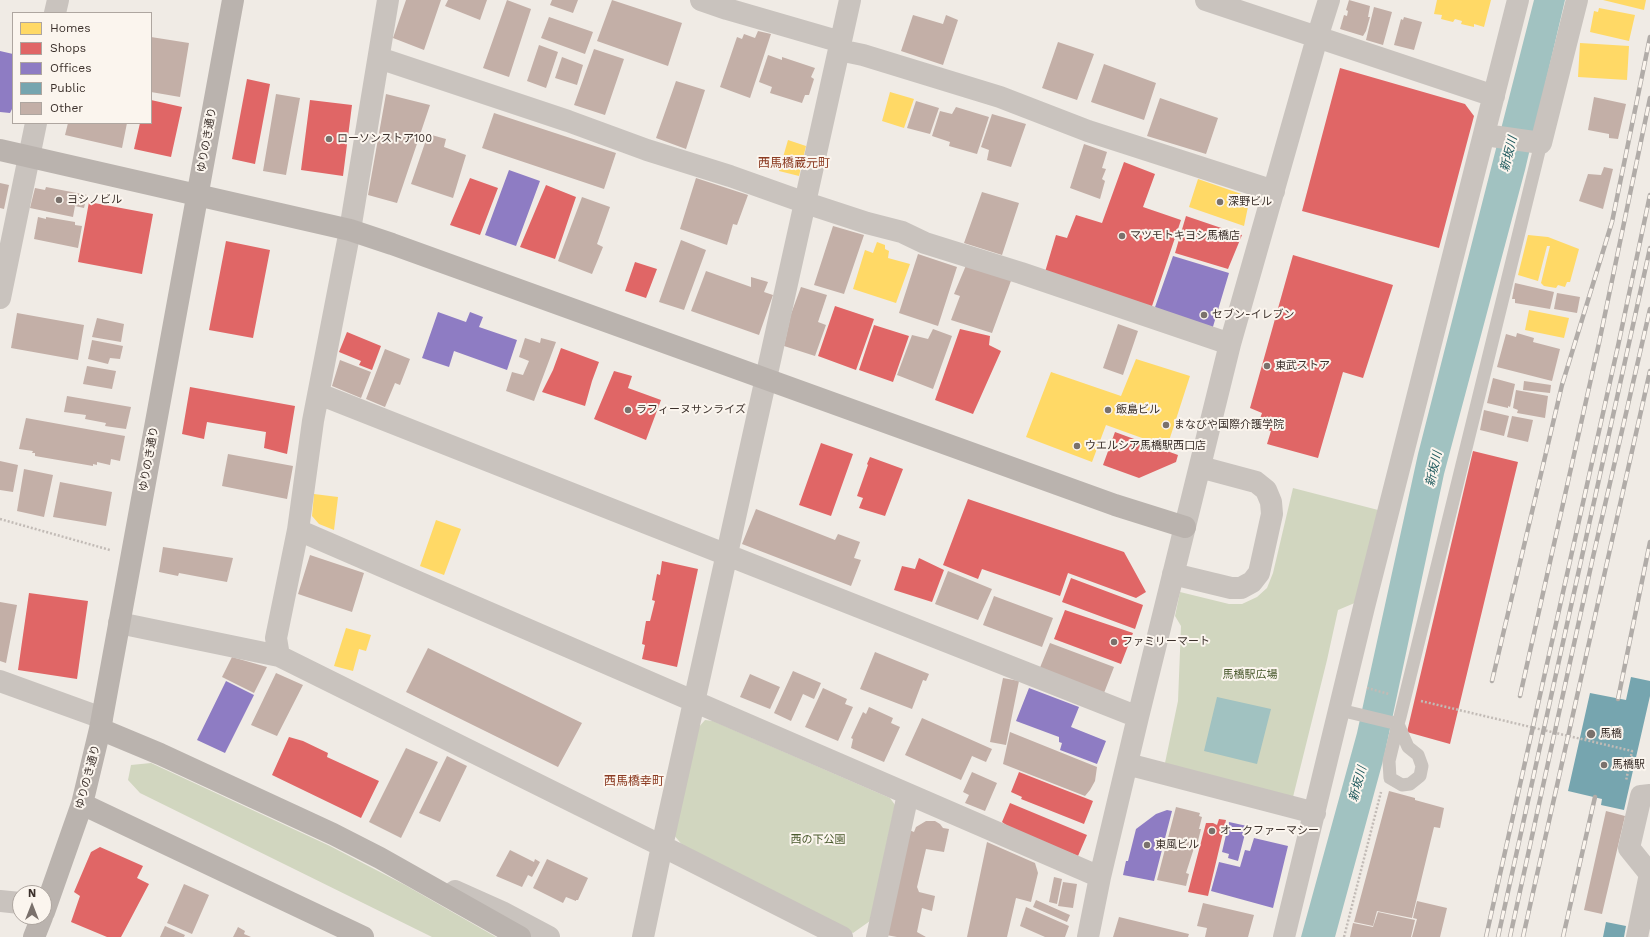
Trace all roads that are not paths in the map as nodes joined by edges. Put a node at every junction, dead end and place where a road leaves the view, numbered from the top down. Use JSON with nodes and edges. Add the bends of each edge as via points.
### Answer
{"nodes":[{"id":1,"x":58,"y":0,"type":"edge"},
{"id":2,"x":233,"y":0,"type":"edge"},
{"id":3,"x":388,"y":0,"type":"edge"},
{"id":4,"x":701,"y":0,"type":"edge"},
{"id":5,"x":850,"y":0,"type":"edge"},
{"id":6,"x":1206,"y":0,"type":"edge"},
{"id":7,"x":1329,"y":0,"type":"edge"},
{"id":8,"x":1518,"y":0,"type":"edge"},
{"id":9,"x":1577,"y":0,"type":"edge"},
{"id":10,"x":55,"y":12,"type":"edge"},
{"id":11,"x":1317,"y":38,"type":"junction"},
{"id":12,"x":840,"y":46,"type":"junction"},
{"id":13,"x":379,"y":58,"type":"junction"},
{"id":14,"x":1494,"y":96,"type":"junction"},
{"id":15,"x":36,"y":124,"type":"edge"},
{"id":16,"x":1485,"y":135,"type":"junction"},
{"id":17,"x":1541,"y":143,"type":"junction"},
{"id":18,"x":0,"y":150,"type":"edge"},
{"id":19,"x":30,"y":157,"type":"junction"},
{"id":20,"x":1274,"y":191,"type":"junction"},
{"id":21,"x":197,"y":196,"type":"junction"},
{"id":22,"x":806,"y":203,"type":"junction"},
{"id":23,"x":350,"y":230,"type":"junction"},
{"id":24,"x":0,"y":298,"type":"edge"},
{"id":25,"x":1230,"y":344,"type":"junction"},
{"id":26,"x":767,"y":380,"type":"junction"},
{"id":27,"x":319,"y":394,"type":"junction"},
{"id":28,"x":1200,"y":467,"type":"junction"},
{"id":29,"x":1185,"y":527,"type":"junction"},
{"id":30,"x":298,"y":530,"type":"junction"},
{"id":31,"x":728,"y":555,"type":"junction"},
{"id":32,"x":1172,"y":574,"type":"junction"},
{"id":33,"x":119,"y":624,"type":"junction"},
{"id":34,"x":279,"y":656,"type":"junction"},
{"id":35,"x":0,"y":681,"type":"edge"},
{"id":36,"x":695,"y":702,"type":"junction"},
{"id":37,"x":1340,"y":710,"type":"junction"},
{"id":38,"x":1138,"y":717,"type":"junction"},
{"id":39,"x":101,"y":723,"type":"junction"},
{"id":40,"x":1398,"y":724,"type":"junction"},
{"id":41,"x":1127,"y":764,"type":"junction"},
{"id":42,"x":908,"y":794,"type":"junction"},
{"id":43,"x":1650,"y":795,"type":"edge"},
{"id":44,"x":82,"y":804,"type":"junction"},
{"id":45,"x":1315,"y":812,"type":"junction"},
{"id":46,"x":662,"y":846,"type":"junction"},
{"id":47,"x":380,"y":858,"type":"junction"},
{"id":48,"x":1650,"y":874,"type":"edge"},
{"id":49,"x":1100,"y":877,"type":"junction"},
{"id":50,"x":52,"y":889,"type":"edge"},
{"id":51,"x":39,"y":925,"type":"edge"},
{"id":52,"x":34,"y":937,"type":"edge"},
{"id":53,"x":363,"y":937,"type":"edge"},
{"id":54,"x":520,"y":937,"type":"edge"},
{"id":55,"x":549,"y":937,"type":"edge"},
{"id":56,"x":643,"y":937,"type":"edge"},
{"id":57,"x":842,"y":937,"type":"edge"},
{"id":58,"x":877,"y":937,"type":"edge"},
{"id":59,"x":1088,"y":937,"type":"edge"},
{"id":60,"x":1284,"y":937,"type":"edge"},
{"id":61,"x":1637,"y":937,"type":"edge"}],
"edges":[{"from":1,"to":10,"type":"street"},
{"from":2,"to":21,"type":"street","name":"ゆりのき通り"},
{"from":3,"to":13,"type":"street"},
{"from":4,"to":12,"type":"street"},
{"from":5,"to":12,"type":"street"},
{"from":6,"to":11,"type":"street"},
{"from":7,"to":11,"type":"street"},
{"from":8,"to":14,"type":"street"},
{"from":9,"to":17,"type":"street"},
{"from":11,"to":14,"type":"street"},
{"from":11,"to":20,"type":"street"},
{"from":12,"to":20,"type":"street","via":[[1000,97],[1088,131]]},
{"from":12,"to":22,"type":"street"},
{"from":13,"to":22,"type":"street"},
{"from":13,"to":23,"type":"street"},
{"from":14,"to":16,"type":"street"},
{"from":15,"to":19,"type":"street"},
{"from":16,"to":17,"type":"street"},
{"from":16,"to":37,"type":"street"},
{"from":17,"to":40,"type":"lane"},
{"from":18,"to":19,"type":"street"},
{"from":19,"to":21,"type":"street"},
{"from":19,"to":24,"type":"street"},
{"from":20,"to":25,"type":"street"},
{"from":21,"to":23,"type":"street"},
{"from":21,"to":33,"type":"street","name":"ゆりのき通り"},
{"from":22,"to":25,"type":"street","via":[[902,232],[925,243]]},
{"from":22,"to":26,"type":"street"},
{"from":23,"to":26,"type":"street"},
{"from":23,"to":27,"type":"street"},
{"from":25,"to":28,"type":"street"},
{"from":26,"to":29,"type":"street","via":[[1115,505]]},
{"from":26,"to":31,"type":"street"},
{"from":27,"to":30,"type":"street"},
{"from":27,"to":31,"type":"street"},
{"from":28,"to":29,"type":"street"},
{"from":28,"to":32,"type":"street","via":[[1256,482],[1266,490],[1272,514],[1259,573],[1252,582],[1241,588]]},
{"from":29,"to":32,"type":"street"},
{"from":30,"to":34,"type":"street","via":[[276,638]]},
{"from":30,"to":36,"type":"street"},
{"from":31,"to":36,"type":"street"},
{"from":31,"to":38,"type":"street"},
{"from":32,"to":38,"type":"street"},
{"from":33,"to":34,"type":"street"},
{"from":33,"to":39,"type":"street","name":"ゆりのき通り"},
{"from":34,"to":46,"type":"street"},
{"from":35,"to":39,"type":"street"},
{"from":36,"to":42,"type":"street"},
{"from":36,"to":46,"type":"street"},
{"from":37,"to":40,"type":"lane"},
{"from":37,"to":45,"type":"street"},
{"from":38,"to":41,"type":"street"},
{"from":39,"to":44,"type":"street","name":"ゆりのき通り"},
{"from":39,"to":47,"type":"street"},
{"from":40,"to":40,"type":"lane","via":[[1389,761],[1390,778],[1402,785],[1410,784],[1420,776],[1422,766],[1418,755],[1408,747]]},
{"from":41,"to":45,"type":"street"},
{"from":41,"to":49,"type":"street"},
{"from":42,"to":49,"type":"street"},
{"from":42,"to":58,"type":"street"},
{"from":43,"to":48,"type":"street","via":[[1641,796],[1629,848]]},
{"from":44,"to":50,"type":"street","name":"ゆりのき通り"},
{"from":44,"to":53,"type":"street"},
{"from":45,"to":60,"type":"street"},
{"from":46,"to":56,"type":"street"},
{"from":46,"to":57,"type":"street"},
{"from":47,"to":54,"type":"street"},
{"from":47,"to":55,"type":"street","via":[[502,912]]},
{"from":48,"to":61,"type":"street"},
{"from":49,"to":59,"type":"street"},
{"from":51,"to":52,"type":"street","name":"ゆりのき通り"}]}
